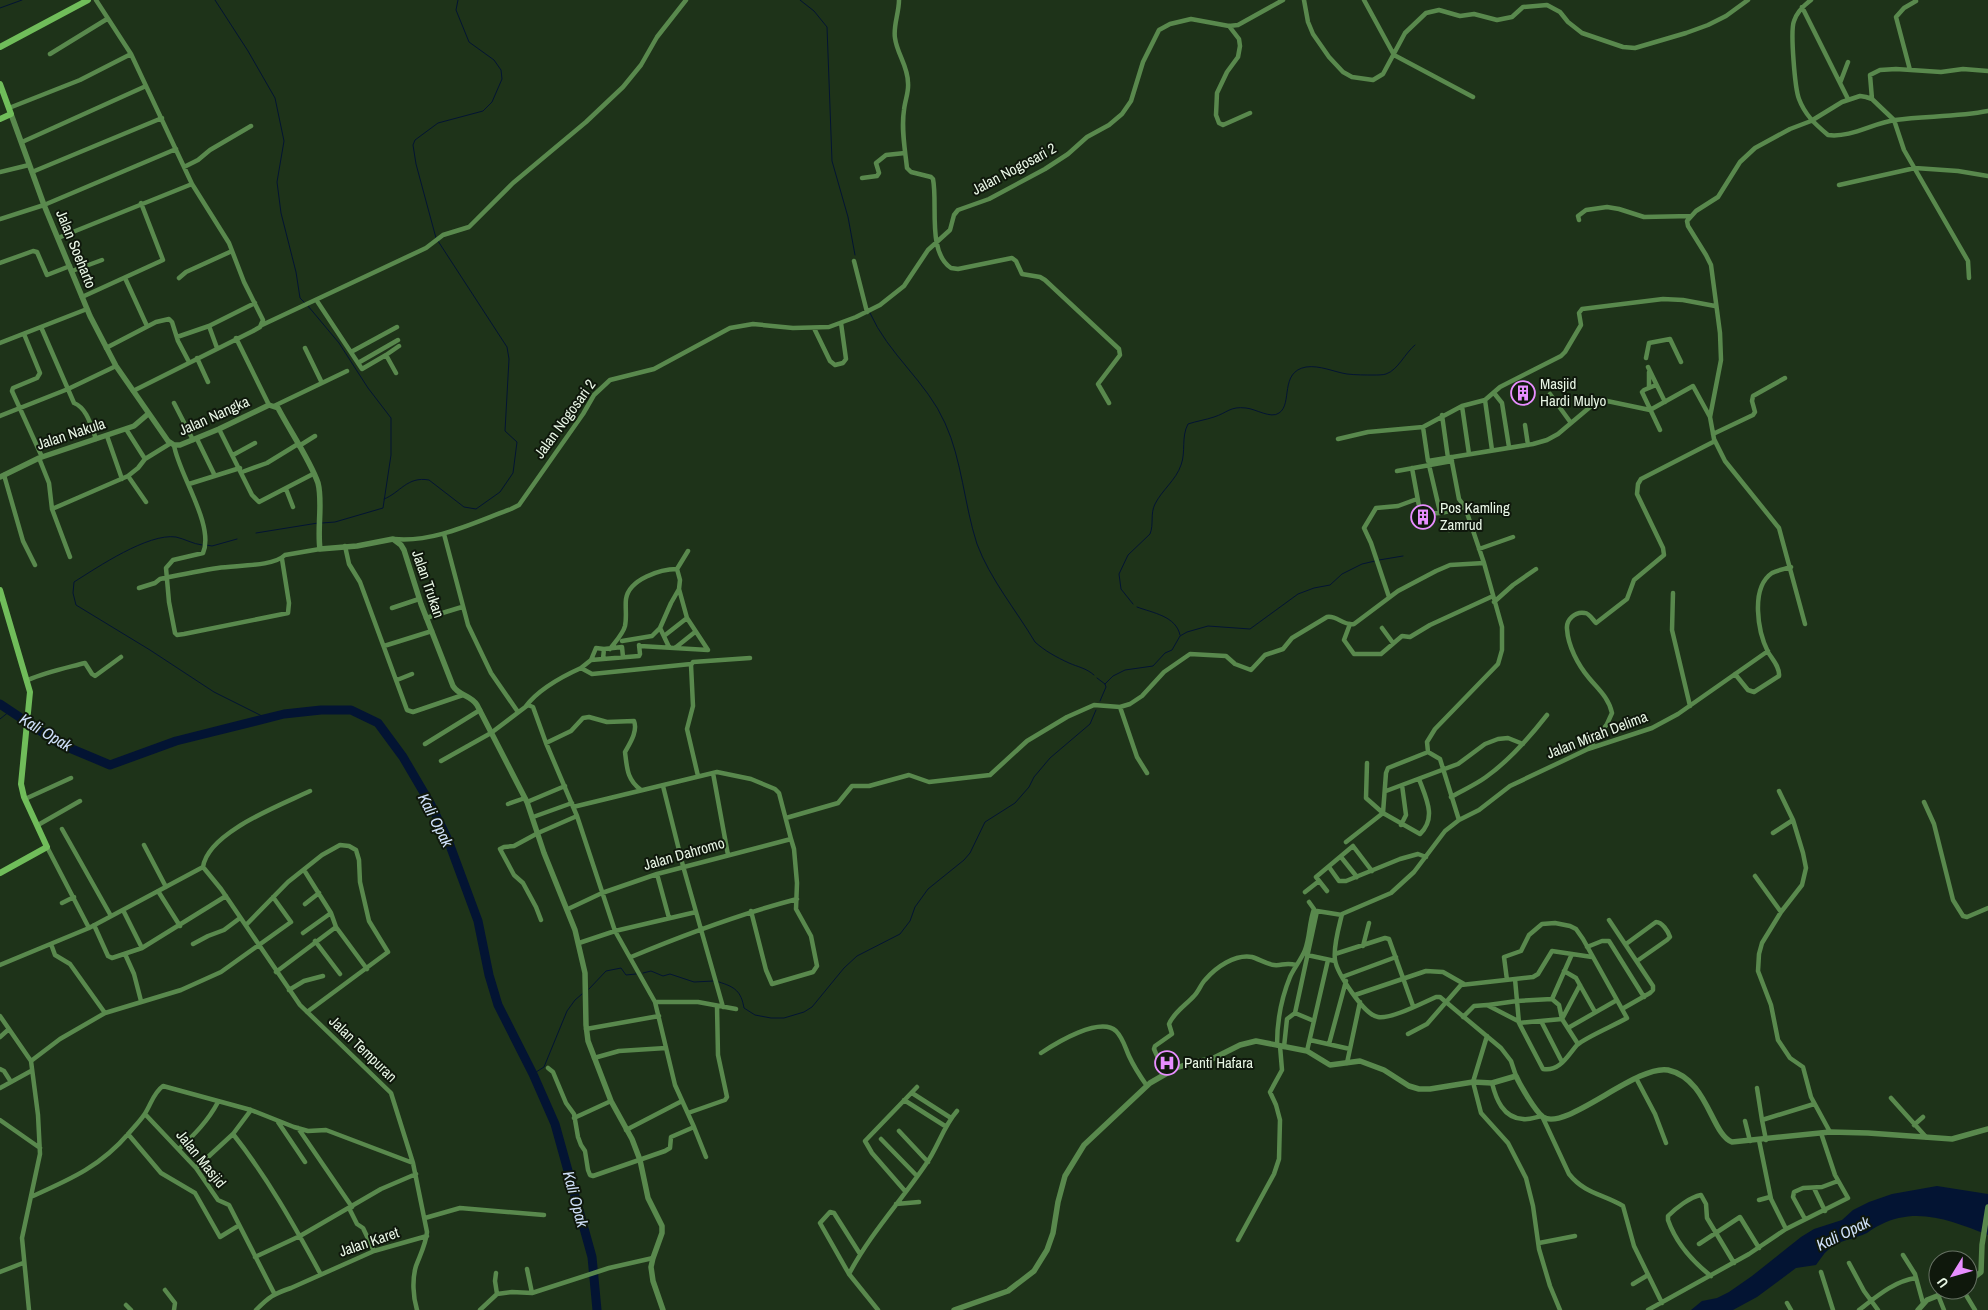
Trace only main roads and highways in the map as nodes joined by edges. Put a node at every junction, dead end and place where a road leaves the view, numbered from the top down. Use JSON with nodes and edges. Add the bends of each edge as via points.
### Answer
{"nodes":[{"id":1,"x":88,"y":0,"type":"edge"},
{"id":2,"x":0,"y":47,"type":"edge"},
{"id":3,"x":0,"y":84,"type":"edge"},
{"id":4,"x":0,"y":118,"type":"edge"},
{"id":5,"x":0,"y":590,"type":"edge"},
{"id":6,"x":2,"y":606,"type":"edge"},
{"id":7,"x":0,"y":874,"type":"edge"}],
"edges":[{"from":1,"to":2,"type":"main road"},
{"from":3,"to":4,"type":"main road","name":"Jalan Soeharto","via":[[10,111]]},
{"from":5,"to":6,"type":"main road"},
{"from":6,"to":7,"type":"main road","via":[[30,692],[21,784],[48,848]]}]}
